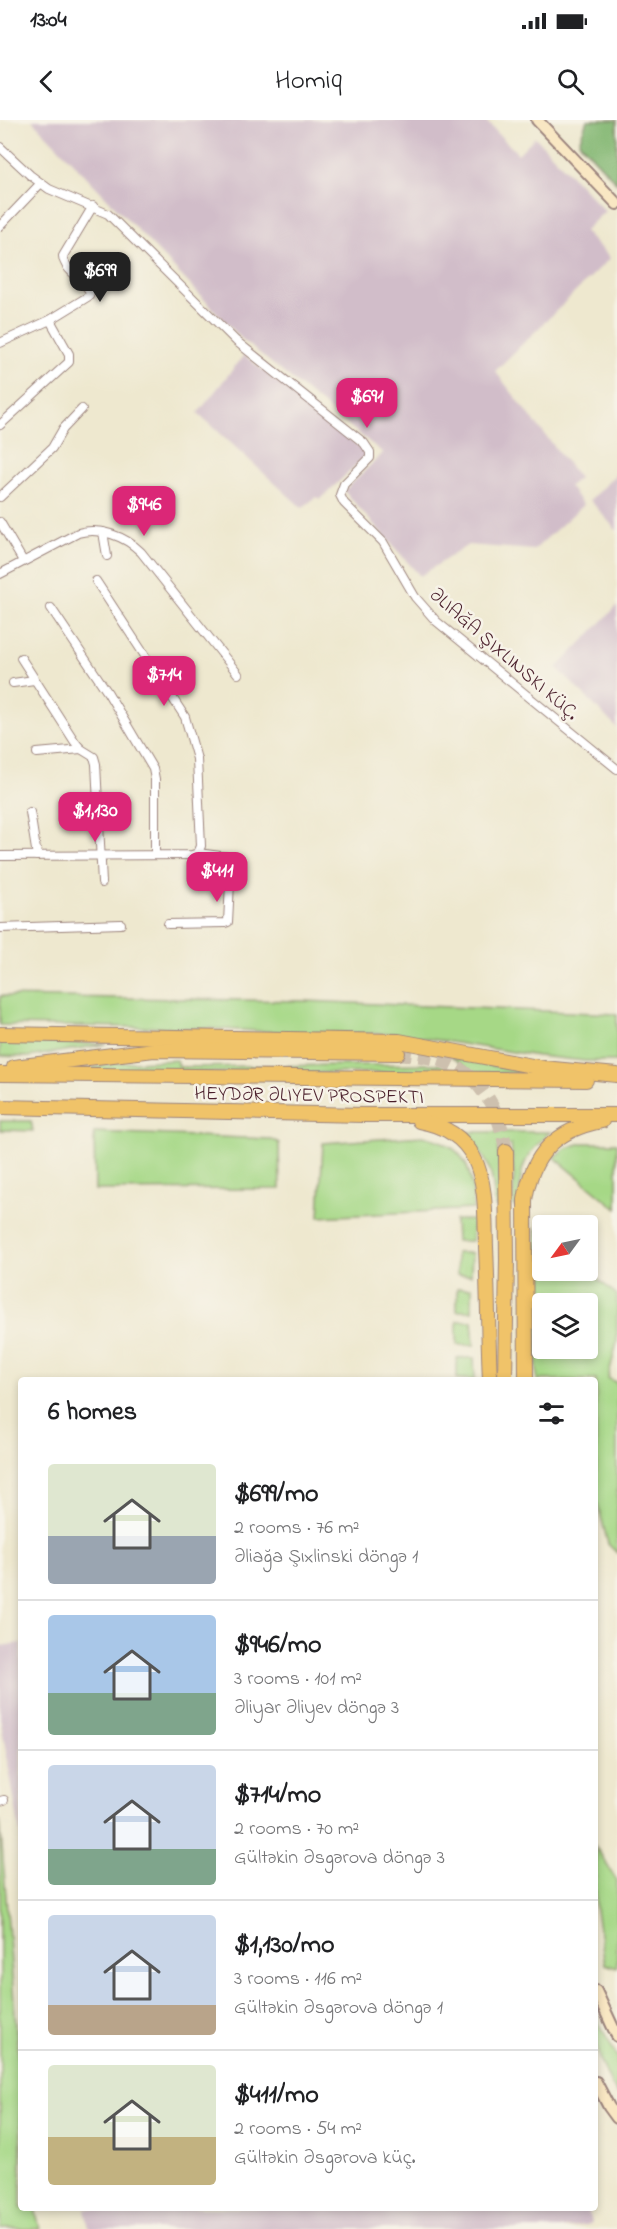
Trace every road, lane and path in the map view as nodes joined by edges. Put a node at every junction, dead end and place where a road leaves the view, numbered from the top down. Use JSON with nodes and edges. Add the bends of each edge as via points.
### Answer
{"nodes":[{"id":1,"x":537,"y":120,"type":"edge"},
{"id":2,"x":0,"y":147,"type":"edge"},
{"id":3,"x":41,"y":183,"type":"junction"},
{"id":4,"x":617,"y":204,"type":"edge"},
{"id":5,"x":93,"y":206,"type":"junction"},
{"id":6,"x":0,"y":226,"type":"edge"},
{"id":7,"x":50,"y":320,"type":"junction"},
{"id":8,"x":0,"y":344,"type":"edge"},
{"id":9,"x":82,"y":409,"type":"dead end"},
{"id":10,"x":0,"y":425,"type":"edge"},
{"id":11,"x":0,"y":497,"type":"edge"},
{"id":12,"x":0,"y":522,"type":"edge"},
{"id":13,"x":103,"y":532,"type":"junction"},
{"id":14,"x":106,"y":556,"type":"dead end"},
{"id":15,"x":23,"y":561,"type":"junction"},
{"id":16,"x":0,"y":574,"type":"edge"},
{"id":17,"x":96,"y":581,"type":"dead end"},
{"id":18,"x":51,"y":608,"type":"dead end"},
{"id":19,"x":21,"y":658,"type":"dead end"},
{"id":20,"x":238,"y":674,"type":"dead end"},
{"id":21,"x":34,"y":680,"type":"junction"},
{"id":22,"x":12,"y":684,"type":"dead end"},
{"id":23,"x":81,"y":749,"type":"junction"},
{"id":24,"x":37,"y":753,"type":"dead end"},
{"id":25,"x":617,"y":769,"type":"edge"},
{"id":26,"x":30,"y":812,"type":"dead end"},
{"id":27,"x":198,"y":853,"type":"junction"},
{"id":28,"x":155,"y":854,"type":"junction"},
{"id":29,"x":0,"y":856,"type":"edge"},
{"id":30,"x":37,"y":856,"type":"junction"},
{"id":31,"x":101,"y":856,"type":"junction"},
{"id":32,"x":102,"y":883,"type":"dead end"},
{"id":33,"x":121,"y":924,"type":"dead end"},
{"id":34,"x":168,"y":924,"type":"dead end"},
{"id":35,"x":0,"y":928,"type":"edge"},
{"id":36,"x":0,"y":1034,"type":"edge"},
{"id":37,"x":398,"y":1053,"type":"tunnel mouth"},
{"id":38,"x":0,"y":1068,"type":"edge"},
{"id":39,"x":0,"y":1074,"type":"edge"},
{"id":40,"x":617,"y":1075,"type":"edge"},
{"id":41,"x":617,"y":1080,"type":"edge"},
{"id":42,"x":0,"y":1107,"type":"edge"},
{"id":43,"x":363,"y":1115,"type":"junction"},
{"id":44,"x":617,"y":1117,"type":"edge"},
{"id":45,"x":506,"y":1151,"type":"tunnel mouth"},
{"id":46,"x":490,"y":1377,"type":"edge"},
{"id":47,"x":505,"y":1377,"type":"edge"},
{"id":48,"x":526,"y":1377,"type":"edge"},
{"id":49,"x":598,"y":1995,"type":"edge"},
{"id":50,"x":617,"y":2036,"type":"edge"},
{"id":51,"x":598,"y":2086,"type":"edge"},
{"id":52,"x":617,"y":2118,"type":"edge"}],
"edges":[{"from":1,"to":4,"type":"street"},
{"from":2,"to":3,"type":"street"},
{"from":3,"to":5,"type":"street"},
{"from":3,"to":6,"type":"street"},
{"from":5,"to":7,"type":"street","via":[[63,260],[90,292],[84,300]]},
{"from":5,"to":25,"type":"street","via":[[114,218],[236,340],[364,443],[370,458],[344,484],[340,495],[383,542],[420,604]]},
{"from":7,"to":8,"type":"street"},
{"from":7,"to":10,"type":"street","via":[[69,354],[69,362]]},
{"from":9,"to":11,"type":"street","via":[[52,448]]},
{"from":12,"to":15,"type":"street"},
{"from":13,"to":14,"type":"street"},
{"from":13,"to":15,"type":"street","via":[[78,533]]},
{"from":13,"to":20,"type":"street","via":[[129,541],[141,552]]},
{"from":15,"to":16,"type":"street"},
{"from":17,"to":27,"type":"street","via":[[185,717],[199,776]]},
{"from":18,"to":28,"type":"street","via":[[153,769]]},
{"from":19,"to":21,"type":"street"},
{"from":21,"to":22,"type":"street"},
{"from":21,"to":23,"type":"street"},
{"from":23,"to":24,"type":"street"},
{"from":23,"to":31,"type":"street","via":[[90,753],[96,764]]},
{"from":26,"to":30,"type":"street"},
{"from":27,"to":28,"type":"street"},
{"from":27,"to":34,"type":"street","via":[[230,860],[230,918],[225,923]]},
{"from":28,"to":31,"type":"street"},
{"from":29,"to":30,"type":"street"},
{"from":30,"to":31,"type":"street"},
{"from":31,"to":32,"type":"street"},
{"from":33,"to":35,"type":"street"},
{"from":36,"to":40,"type":"highway","via":[[399,1041],[543,1068]]},
{"from":37,"to":38,"type":"highway","via":[[154,1050]]},
{"from":39,"to":41,"type":"highway","name":"HEYDƏR ƏLIYEV PROSPEKTI"},
{"from":42,"to":43,"type":"highway","name":"HEYDƏR ƏLIYEV PROSPEKTI"},
{"from":43,"to":44,"type":"highway","name":"HEYDƏR ƏLIYEV PROSPEKTI"},
{"from":43,"to":46,"type":"highway","via":[[443,1127],[473,1157],[485,1209]]},
{"from":44,"to":48,"type":"highway","via":[[579,1126],[551,1143],[535,1163],[528,1181]]},
{"from":45,"to":47,"type":"highway"},
{"from":49,"to":50,"type":"street"},
{"from":51,"to":52,"type":"street"}]}
